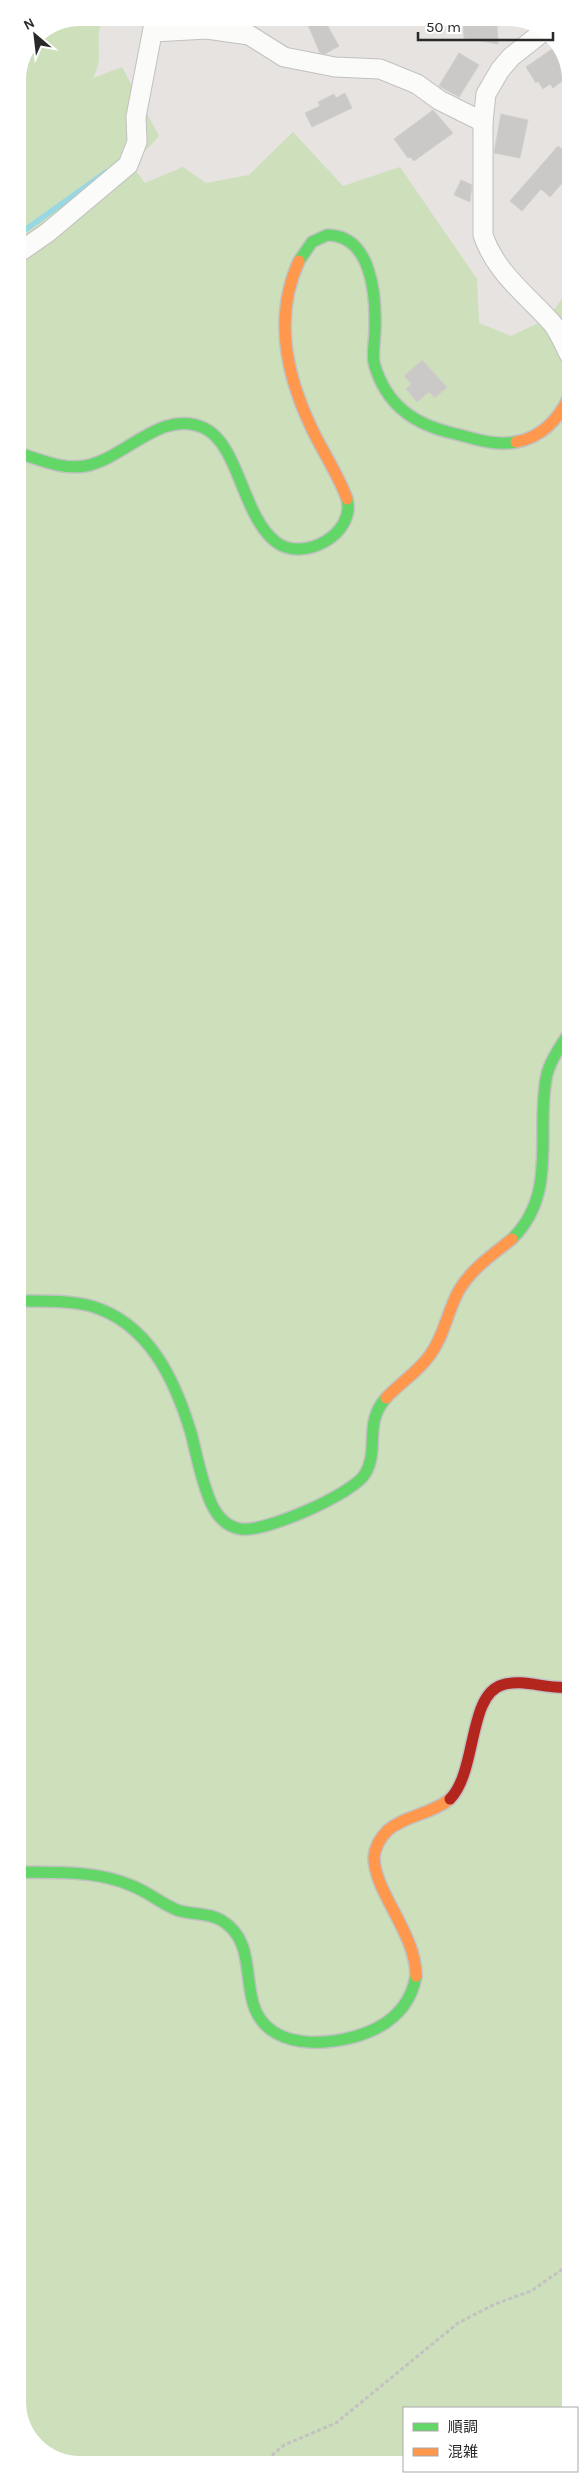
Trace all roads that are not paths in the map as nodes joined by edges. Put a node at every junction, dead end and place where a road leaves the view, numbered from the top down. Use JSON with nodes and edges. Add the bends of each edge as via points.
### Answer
{"nodes":[{"id":1,"x":154,"y":26,"type":"edge"},
{"id":2,"x":167,"y":26,"type":"edge"},
{"id":3,"x":538,"y":35,"type":"edge"},
{"id":4,"x":483,"y":122,"type":"junction"},
{"id":5,"x":26,"y":247,"type":"edge"},
{"id":6,"x":562,"y":340,"type":"edge"},
{"id":7,"x":562,"y":411,"type":"edge"},
{"id":8,"x":26,"y":454,"type":"edge"},
{"id":9,"x":562,"y":1046,"type":"edge"},
{"id":10,"x":26,"y":1301,"type":"edge"},
{"id":11,"x":562,"y":1687,"type":"edge"},
{"id":12,"x":26,"y":1872,"type":"edge"}],
"edges":[{"from":1,"to":5,"type":"street","via":[[136,117],[137,142],[128,165]]},
{"from":2,"to":4,"type":"street","via":[[249,35],[284,57],[335,67],[380,69],[417,84],[439,100]]},
{"from":3,"to":4,"type":"street","via":[[500,70],[486,94]]},
{"from":4,"to":6,"type":"street","via":[[483,235],[488,251],[501,271],[553,325]]},
{"from":7,"to":8,"type":"street","via":[[557,421],[527,441],[508,443],[474,440],[419,423],[395,401],[373,361],[375,300],[367,267],[355,247],[343,238],[328,234],[317,238],[304,251],[295,269],[288,300],[285,343],[294,393],[344,492],[349,509],[342,525],[330,538],[304,549],[276,543],[255,516],[220,439],[205,427],[189,423],[171,425],[108,458],[85,466],[66,466]]},
{"from":9,"to":10,"type":"street","via":[[546,1076],[543,1164],[539,1194],[529,1219],[514,1239],[474,1270],[455,1296],[431,1355],[385,1397],[375,1414],[372,1457],[366,1473],[352,1489],[258,1529],[246,1531],[231,1527],[218,1516],[208,1496],[173,1380],[158,1356],[128,1326],[101,1310],[72,1303]]},
{"from":11,"to":12,"type":"street","via":[[502,1684],[491,1690],[480,1706],[466,1776],[456,1794],[443,1805],[392,1828],[381,1838],[375,1852],[376,1870],[416,1965],[414,1986],[407,2003],[394,2018],[374,2030],[332,2042],[288,2038],[265,2026],[255,2009],[247,1956],[240,1936],[224,1921],[204,1914],[178,1911],[129,1884],[94,1875]]}]}
